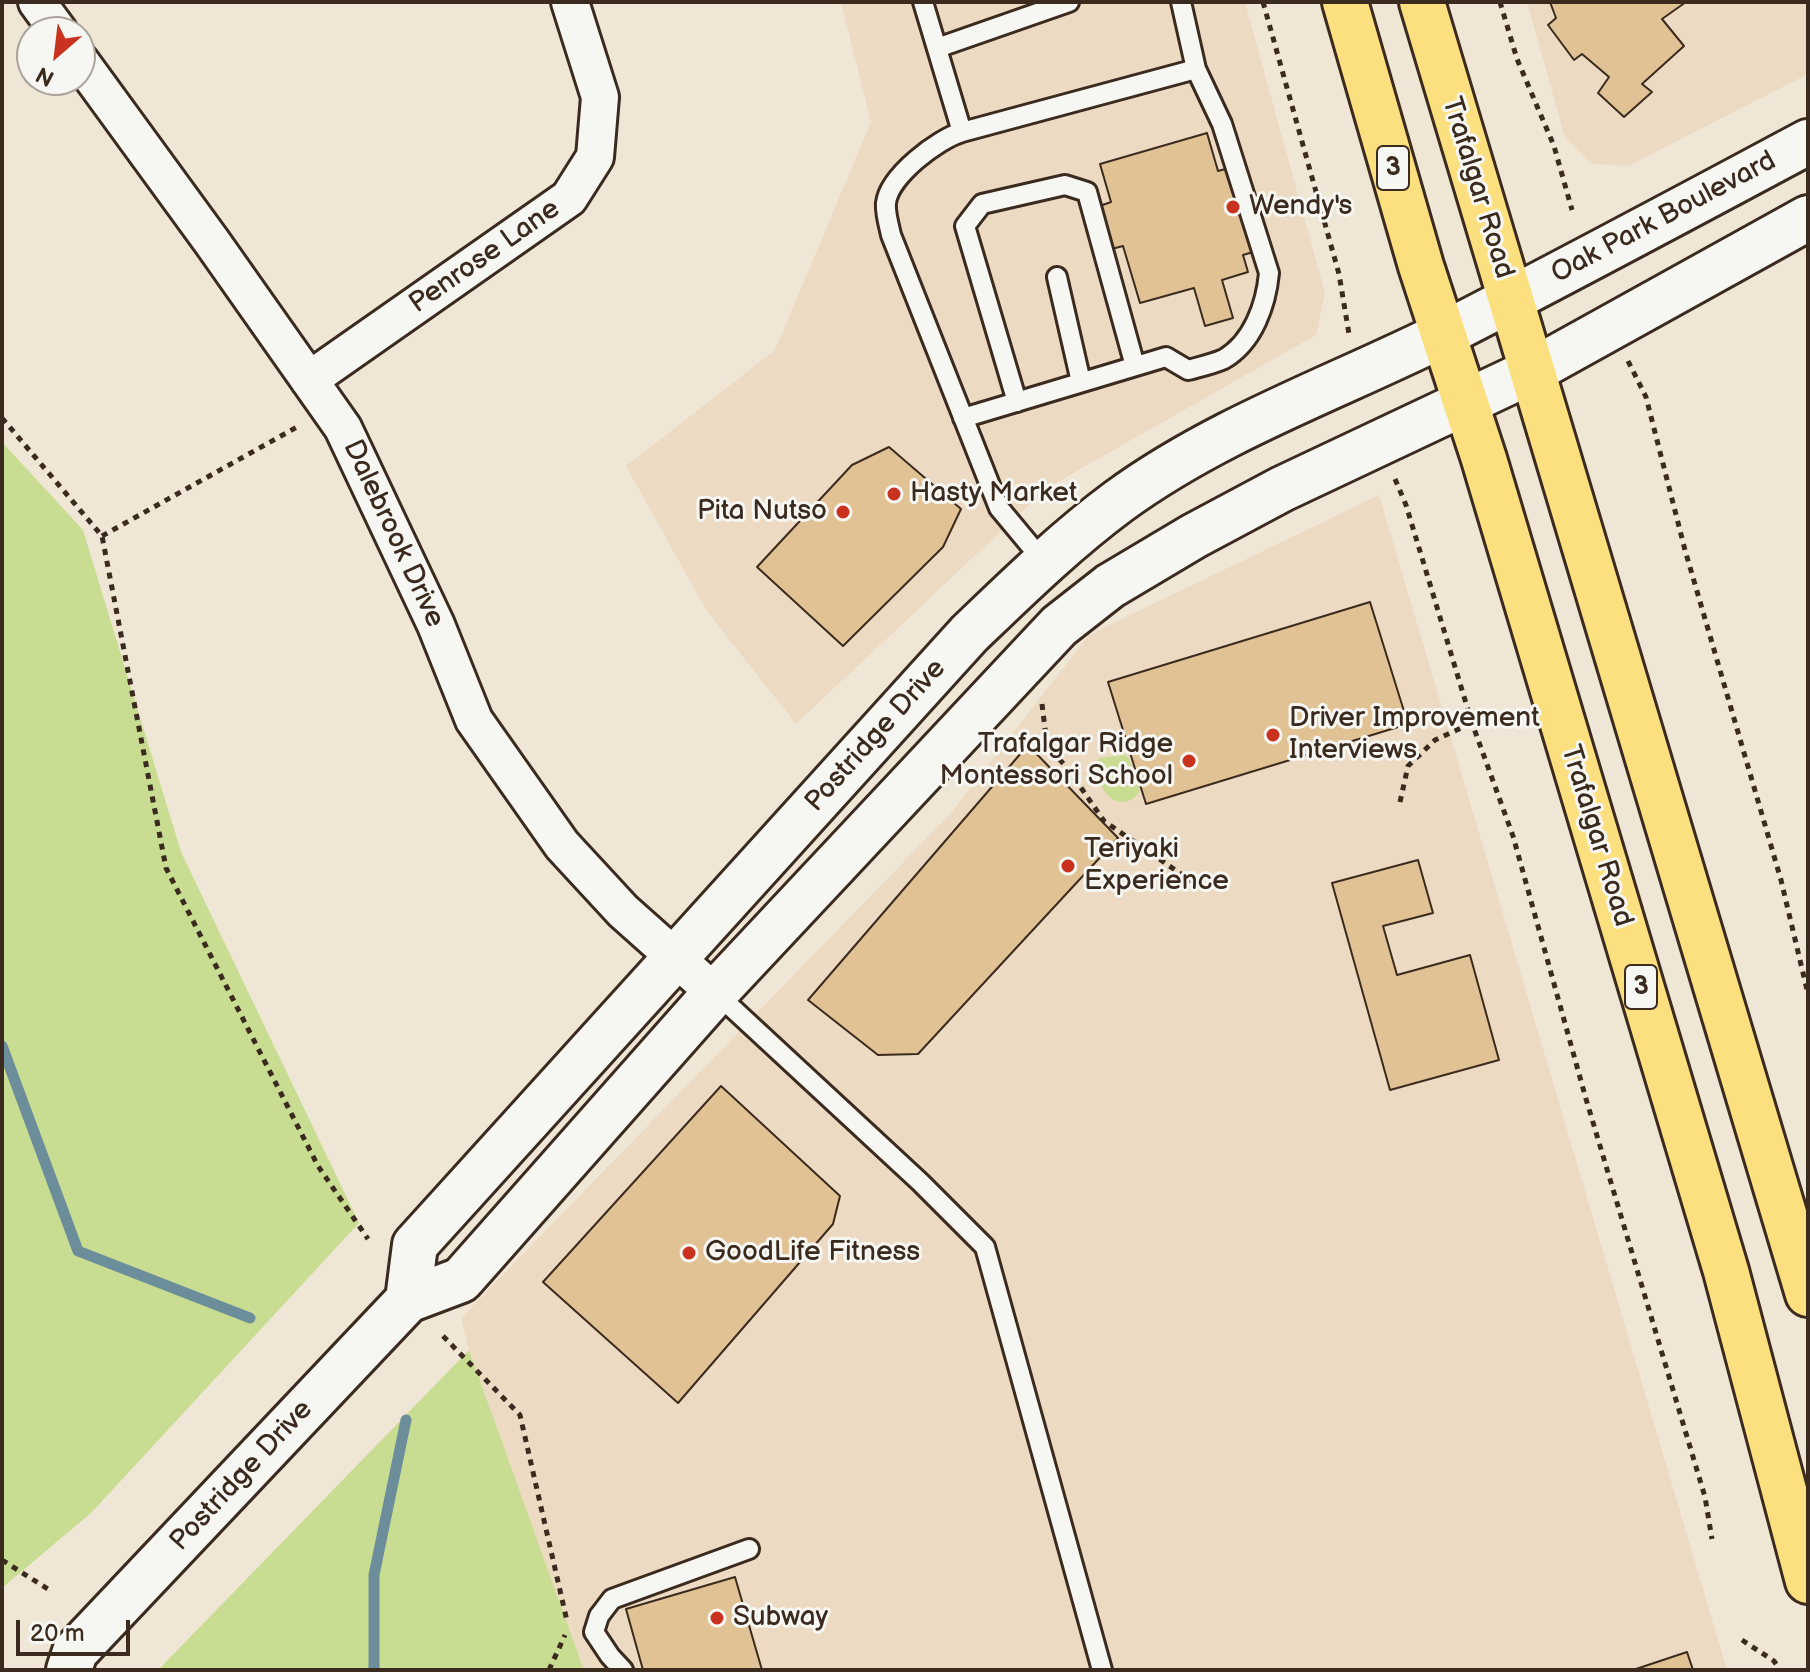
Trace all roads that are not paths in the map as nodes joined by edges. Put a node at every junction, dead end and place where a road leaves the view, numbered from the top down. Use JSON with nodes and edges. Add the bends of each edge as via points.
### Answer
{"nodes":[{"id":1,"x":570,"y":2,"type":"edge"},
{"id":2,"x":923,"y":2,"type":"edge"},
{"id":3,"x":1069,"y":2,"type":"edge"},
{"id":4,"x":1181,"y":2,"type":"edge"},
{"id":5,"x":1345,"y":2,"type":"edge"},
{"id":6,"x":1422,"y":2,"type":"edge"},
{"id":7,"x":937,"y":48,"type":"junction"},
{"id":8,"x":1196,"y":69,"type":"junction"},
{"id":9,"x":96,"y":83,"type":"edge"},
{"id":10,"x":962,"y":132,"type":"junction"},
{"id":11,"x":1808,"y":142,"type":"edge"},
{"id":12,"x":1808,"y":218,"type":"edge"},
{"id":13,"x":1057,"y":277,"type":"dead end"},
{"id":14,"x":1478,"y":316,"type":"junction"},
{"id":15,"x":1135,"y":366,"type":"junction"},
{"id":16,"x":309,"y":380,"type":"junction"},
{"id":17,"x":1081,"y":382,"type":"junction"},
{"id":18,"x":1498,"y":387,"type":"junction"},
{"id":19,"x":1017,"y":402,"type":"junction"},
{"id":20,"x":963,"y":418,"type":"junction"},
{"id":21,"x":1044,"y":562,"type":"junction"},
{"id":22,"x":675,"y":957,"type":"junction"},
{"id":23,"x":715,"y":993,"type":"junction"},
{"id":24,"x":1808,"y":1294,"type":"edge"},
{"id":25,"x":408,"y":1300,"type":"junction"},
{"id":26,"x":749,"y":1549,"type":"dead end"},
{"id":27,"x":1807,"y":1577,"type":"edge"},
{"id":28,"x":72,"y":1661,"type":"edge"},
{"id":29,"x":34,"y":1670,"type":"edge"},
{"id":30,"x":623,"y":1670,"type":"edge"},
{"id":31,"x":1102,"y":1670,"type":"edge"}],
"edges":[{"from":1,"to":16,"type":"street","name":"Penrose Lane","via":[[600,97],[595,157],[569,198]]},
{"from":2,"to":7,"type":"lane"},
{"from":3,"to":7,"type":"lane"},
{"from":4,"to":8,"type":"lane"},
{"from":5,"to":14,"type":"main road","name":"Trafalgar Road","number":"3","via":[[1421,266]]},
{"from":6,"to":14,"type":"main road","name":"Trafalgar Road","number":"3"},
{"from":7,"to":10,"type":"lane"},
{"from":8,"to":10,"type":"lane"},
{"from":8,"to":15,"type":"lane","via":[[1222,124],[1269,273],[1267,297],[1245,342],[1223,359],[1188,370],[1166,357]]},
{"from":9,"to":16,"type":"street","name":"Dalebrook Drive"},
{"from":10,"to":20,"type":"lane","via":[[914,162],[889,193],[886,206],[891,235]]},
{"from":11,"to":14,"type":"street","name":"Oak Park Boulevard"},
{"from":12,"to":18,"type":"street"},
{"from":13,"to":17,"type":"lane"},
{"from":14,"to":18,"type":"main road","name":"Trafalgar Road","number":"3"},
{"from":14,"to":18,"type":"main road","name":"Trafalgar Road","number":"3"},
{"from":14,"to":21,"type":"street","name":"Postridge Drive","via":[[1200,451],[1121,500]]},
{"from":15,"to":17,"type":"lane"},
{"from":15,"to":19,"type":"lane","via":[[1087,192],[1065,185],[982,204],[965,226]]},
{"from":16,"to":22,"type":"street","name":"Dalebrook Drive","via":[[343,428],[436,625],[474,720],[562,845]]},
{"from":17,"to":19,"type":"lane"},
{"from":18,"to":23,"type":"street","name":"Postridge Drive","via":[[1282,489],[1110,586],[1008,678]]},
{"from":18,"to":24,"type":"main road","name":"Trafalgar Road","number":"3"},
{"from":18,"to":27,"type":"main road","name":"Trafalgar Road","number":"3"},
{"from":19,"to":20,"type":"lane"},
{"from":20,"to":21,"type":"lane","via":[[999,508]]},
{"from":21,"to":22,"type":"street","name":"Postridge Drive","via":[[969,634]]},
{"from":22,"to":23,"type":"street","name":"Dalebrook Drive"},
{"from":22,"to":25,"type":"street","name":"Postridge Drive","via":[[415,1245]]},
{"from":23,"to":25,"type":"street","name":"Postridge Drive","via":[[461,1280]]},
{"from":23,"to":31,"type":"lane","via":[[985,1247]]},
{"from":25,"to":28,"type":"street","name":"Postridge Drive"},
{"from":26,"to":30,"type":"lane","via":[[612,1599],[594,1632]]},
{"from":28,"to":29,"type":"street","name":"Postridge Drive"}]}
